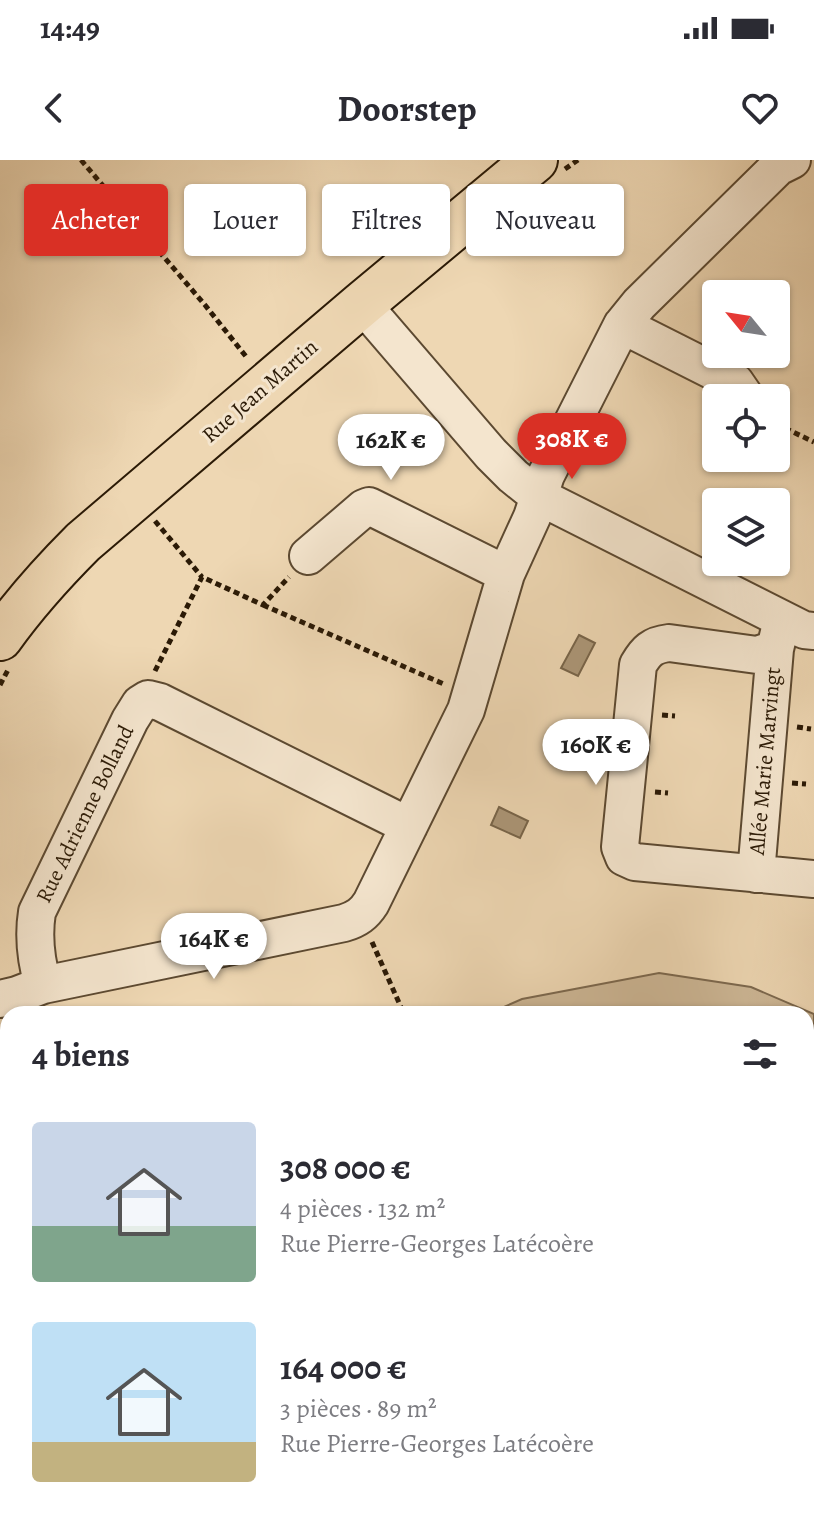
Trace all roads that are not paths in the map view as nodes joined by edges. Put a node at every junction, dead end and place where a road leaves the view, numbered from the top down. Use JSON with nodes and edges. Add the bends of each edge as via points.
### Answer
{"nodes":[{"id":1,"x":535,"y":160,"type":"edge"},
{"id":2,"x":792,"y":160,"type":"edge"},
{"id":3,"x":802,"y":160,"type":"edge"},
{"id":4,"x":814,"y":161,"type":"edge"},
{"id":5,"x":362,"y":304,"type":"junction"},
{"id":6,"x":622,"y":325,"type":"junction"},
{"id":7,"x":736,"y":384,"type":"edge"},
{"id":8,"x":538,"y":496,"type":"junction"},
{"id":9,"x":308,"y":556,"type":"road end"},
{"id":10,"x":506,"y":574,"type":"junction"},
{"id":11,"x":790,"y":633,"type":"edge"},
{"id":12,"x":0,"y":638,"type":"edge"},
{"id":13,"x":409,"y":826,"type":"junction"},
{"id":14,"x":756,"y":874,"type":"junction"},
{"id":15,"x":814,"y":879,"type":"edge"},
{"id":16,"x":43,"y":985,"type":"junction"},
{"id":17,"x":0,"y":999,"type":"edge"}],
"edges":[{"from":1,"to":5,"type":"main road","name":"Rue Jean Martin"},
{"from":2,"to":6,"type":"street","via":[[778,167]]},
{"from":3,"to":4,"type":"street"},
{"from":5,"to":8,"type":"street","via":[[491,454]]},
{"from":5,"to":12,"type":"main road","name":"Rue Jean Martin","via":[[83,542]]},
{"from":6,"to":7,"type":"street"},
{"from":6,"to":8,"type":"street"},
{"from":8,"to":10,"type":"street"},
{"from":8,"to":11,"type":"street"},
{"from":9,"to":10,"type":"street","via":[[369,506]]},
{"from":10,"to":13,"type":"street","via":[[466,710]]},
{"from":11,"to":14,"type":"street","name":"Allée Marie Marvingt"},
{"from":11,"to":14,"type":"street","name":"Allée Marie Marvingt","via":[[757,655],[656,645],[638,665],[620,847],[624,857]]},
{"from":13,"to":16,"type":"street","via":[[371,903],[344,923]]},
{"from":13,"to":16,"type":"street","name":"Rue Adrienne Bolland","via":[[148,699],[130,720],[37,912],[36,957]]},
{"from":14,"to":15,"type":"street","name":"Allée Marie Marvingt"},
{"from":16,"to":17,"type":"street"}]}
